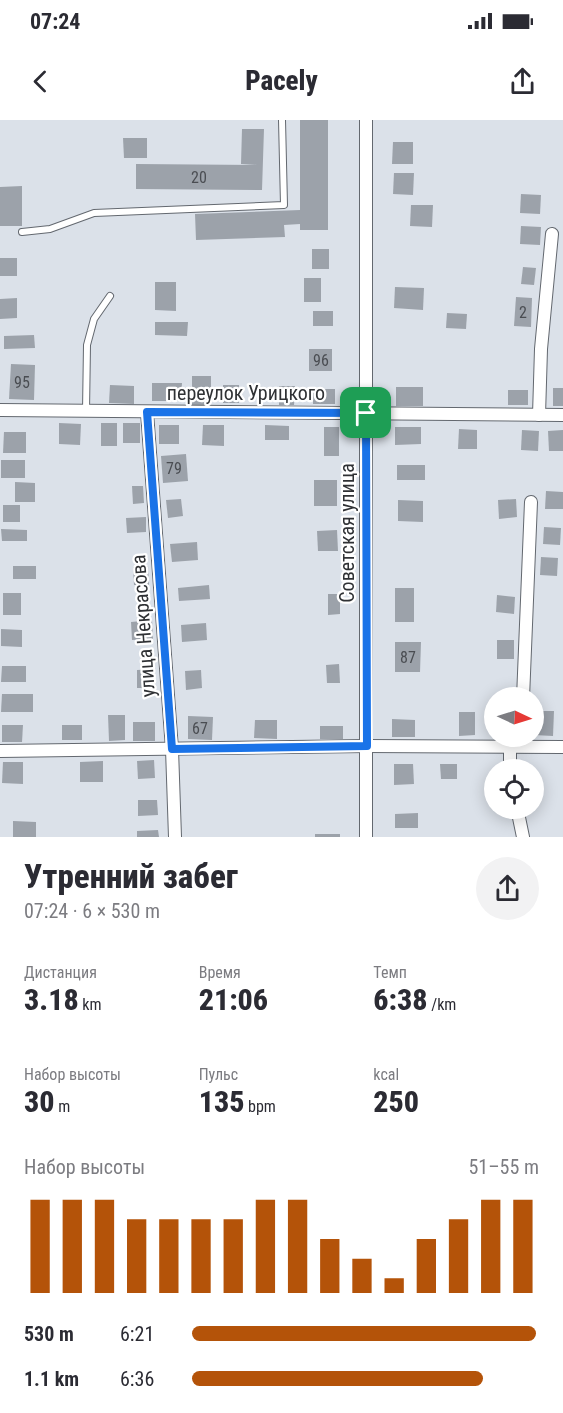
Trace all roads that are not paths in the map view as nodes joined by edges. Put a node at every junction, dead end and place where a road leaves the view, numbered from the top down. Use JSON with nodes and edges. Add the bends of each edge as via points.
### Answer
{"nodes":[{"id":1,"x":282,"y":120,"type":"edge"},
{"id":2,"x":366,"y":120,"type":"edge"},
{"id":3,"x":22,"y":231,"type":"dead end"},
{"id":4,"x":552,"y":234,"type":"dead end"},
{"id":5,"x":110,"y":296,"type":"dead end"},
{"id":6,"x":0,"y":410,"type":"edge"},
{"id":7,"x":86,"y":411,"type":"junction"},
{"id":8,"x":147,"y":412,"type":"junction"},
{"id":9,"x":366,"y":413,"type":"junction"},
{"id":10,"x":539,"y":415,"type":"junction"},
{"id":11,"x":563,"y":415,"type":"edge"},
{"id":12,"x":531,"y":502,"type":"dead end"},
{"id":13,"x":523,"y":687,"type":"edge"},
{"id":14,"x":484,"y":744,"type":"edge"},
{"id":15,"x":544,"y":745,"type":"edge"},
{"id":16,"x":367,"y":746,"type":"junction"},
{"id":17,"x":563,"y":747,"type":"edge"},
{"id":18,"x":172,"y":749,"type":"junction"},
{"id":19,"x":0,"y":751,"type":"edge"},
{"id":20,"x":519,"y":819,"type":"edge"},
{"id":21,"x":175,"y":837,"type":"edge"},
{"id":22,"x":366,"y":837,"type":"edge"},
{"id":23,"x":523,"y":837,"type":"edge"}],
"edges":[{"from":1,"to":3,"type":"lane","via":[[284,205],[94,213],[50,229]]},
{"from":2,"to":9,"type":"street","name":"Советская улица"},
{"from":4,"to":10,"type":"street"},
{"from":5,"to":7,"type":"lane","via":[[94,319],[87,345]]},
{"from":6,"to":7,"type":"street","name":"переулок Урицкого"},
{"from":7,"to":8,"type":"street","name":"переулок Урицкого"},
{"from":8,"to":9,"type":"street","name":"переулок Урицкого"},
{"from":8,"to":18,"type":"street","name":"улица Некрасова"},
{"from":9,"to":10,"type":"street","name":"переулок Урицкого"},
{"from":9,"to":16,"type":"street","name":"Советская улица"},
{"from":10,"to":11,"type":"street","name":"переулок Урицкого"},
{"from":12,"to":13,"type":"street"},
{"from":14,"to":16,"type":"street"},
{"from":15,"to":17,"type":"street"},
{"from":16,"to":18,"type":"street"},
{"from":16,"to":22,"type":"street","name":"Советская улица"},
{"from":18,"to":19,"type":"street"},
{"from":18,"to":21,"type":"street","name":"улица Некрасова"},
{"from":20,"to":23,"type":"street"}]}
